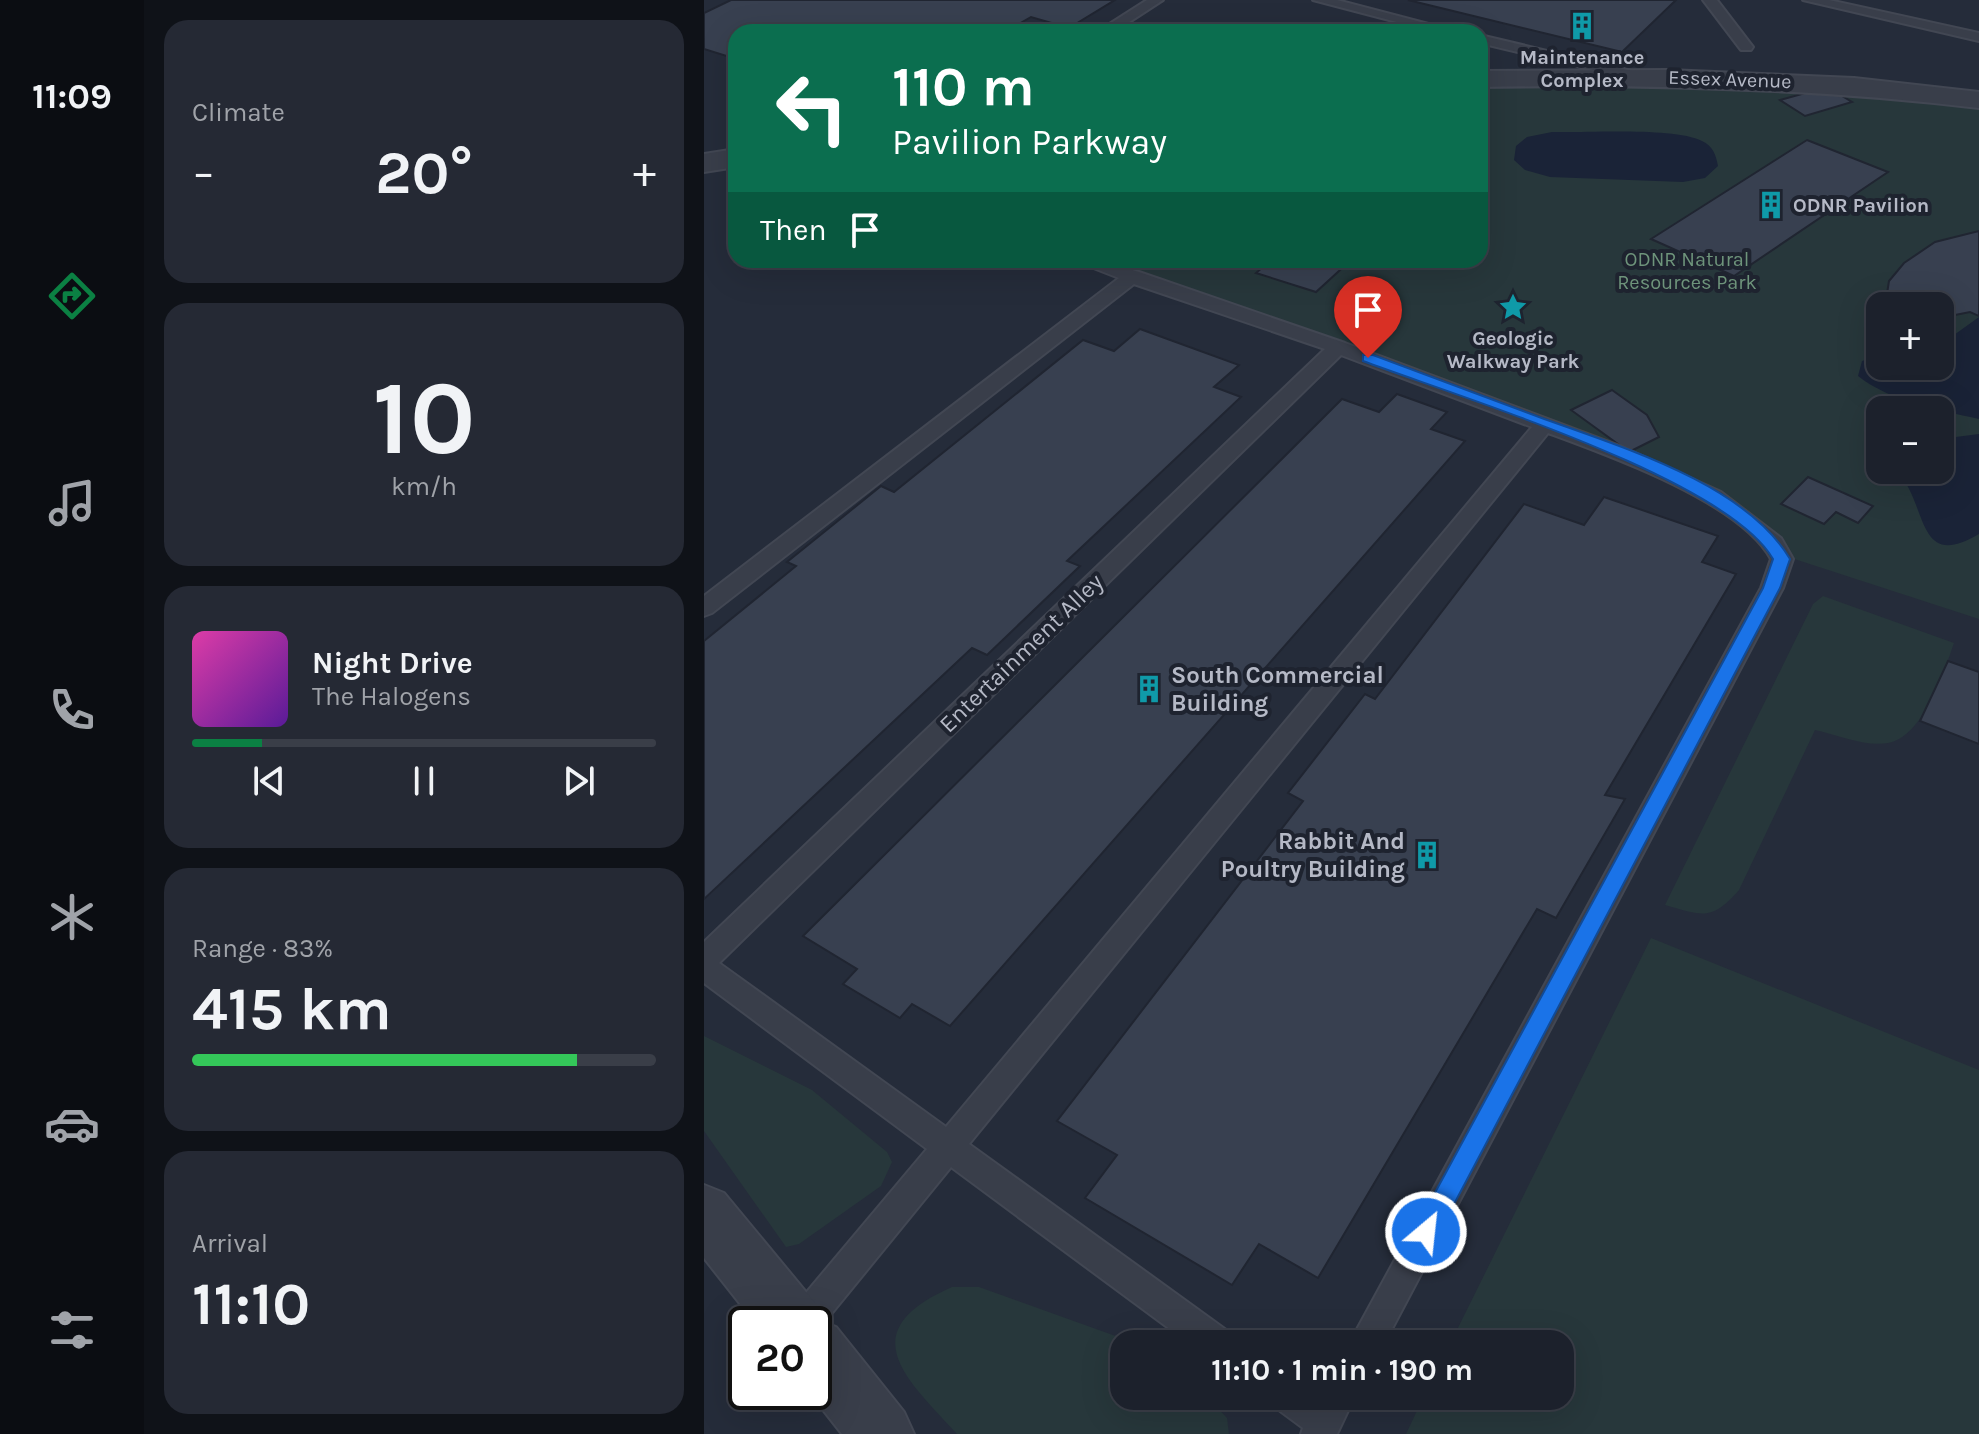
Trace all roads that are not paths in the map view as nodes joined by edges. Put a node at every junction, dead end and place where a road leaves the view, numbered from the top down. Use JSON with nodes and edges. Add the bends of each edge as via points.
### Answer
{"nodes":[{"id":1,"x":1156,"y":0,"type":"edge"},
{"id":2,"x":1320,"y":0,"type":"edge"},
{"id":3,"x":1710,"y":0,"type":"edge"},
{"id":4,"x":1810,"y":0,"type":"edge"},
{"id":5,"x":1102,"y":11,"type":"dead end"},
{"id":6,"x":1126,"y":18,"type":"junction"},
{"id":7,"x":1117,"y":24,"type":"edge"},
{"id":8,"x":1419,"y":24,"type":"edge"},
{"id":9,"x":1979,"y":37,"type":"edge"},
{"id":10,"x":1488,"y":41,"type":"edge"},
{"id":11,"x":1746,"y":47,"type":"dead end"},
{"id":12,"x":1631,"y":75,"type":"junction"},
{"id":13,"x":1488,"y":79,"type":"edge"},
{"id":14,"x":1979,"y":100,"type":"edge"},
{"id":15,"x":728,"y":159,"type":"edge"},
{"id":16,"x":704,"y":163,"type":"edge"},
{"id":17,"x":1108,"y":268,"type":"edge"},
{"id":18,"x":1133,"y":276,"type":"junction"},
{"id":19,"x":1338,"y":347,"type":"junction"},
{"id":20,"x":1545,"y":424,"type":"junction"},
{"id":21,"x":704,"y":608,"type":"edge"},
{"id":22,"x":704,"y":960,"type":"edge"},
{"id":23,"x":704,"y":967,"type":"edge"},
{"id":24,"x":947,"y":1146,"type":"junction"},
{"id":25,"x":704,"y":1213,"type":"edge"},
{"id":26,"x":779,"y":1306,"type":"edge"},
{"id":27,"x":817,"y":1306,"type":"edge"},
{"id":28,"x":1198,"y":1330,"type":"edge"},
{"id":29,"x":1374,"y":1330,"type":"edge"},
{"id":30,"x":832,"y":1372,"type":"edge"},
{"id":31,"x":882,"y":1434,"type":"edge"}],
"edges":[{"from":1,"to":6,"type":"lane"},
{"from":2,"to":8,"type":"lane"},
{"from":3,"to":11,"type":"lane"},
{"from":4,"to":9,"type":"lane"},
{"from":5,"to":6,"type":"lane"},
{"from":6,"to":7,"type":"lane"},
{"from":10,"to":12,"type":"lane"},
{"from":12,"to":13,"type":"street","name":"Essex Avenue"},
{"from":12,"to":14,"type":"street","name":"Essex Avenue","via":[[1843,82]]},
{"from":15,"to":16,"type":"street"},
{"from":17,"to":18,"type":"lane"},
{"from":18,"to":19,"type":"lane"},
{"from":18,"to":21,"type":"lane"},
{"from":19,"to":20,"type":"lane"},
{"from":19,"to":22,"type":"lane","name":"Entertainment Alley"},
{"from":20,"to":24,"type":"lane"},
{"from":20,"to":29,"type":"lane","via":[[1714,497],[1773,543],[1782,559],[1772,588]]},
{"from":23,"to":24,"type":"lane"},
{"from":24,"to":27,"type":"lane"},
{"from":24,"to":28,"type":"lane"},
{"from":25,"to":26,"type":"street"},
{"from":30,"to":31,"type":"street"}]}
